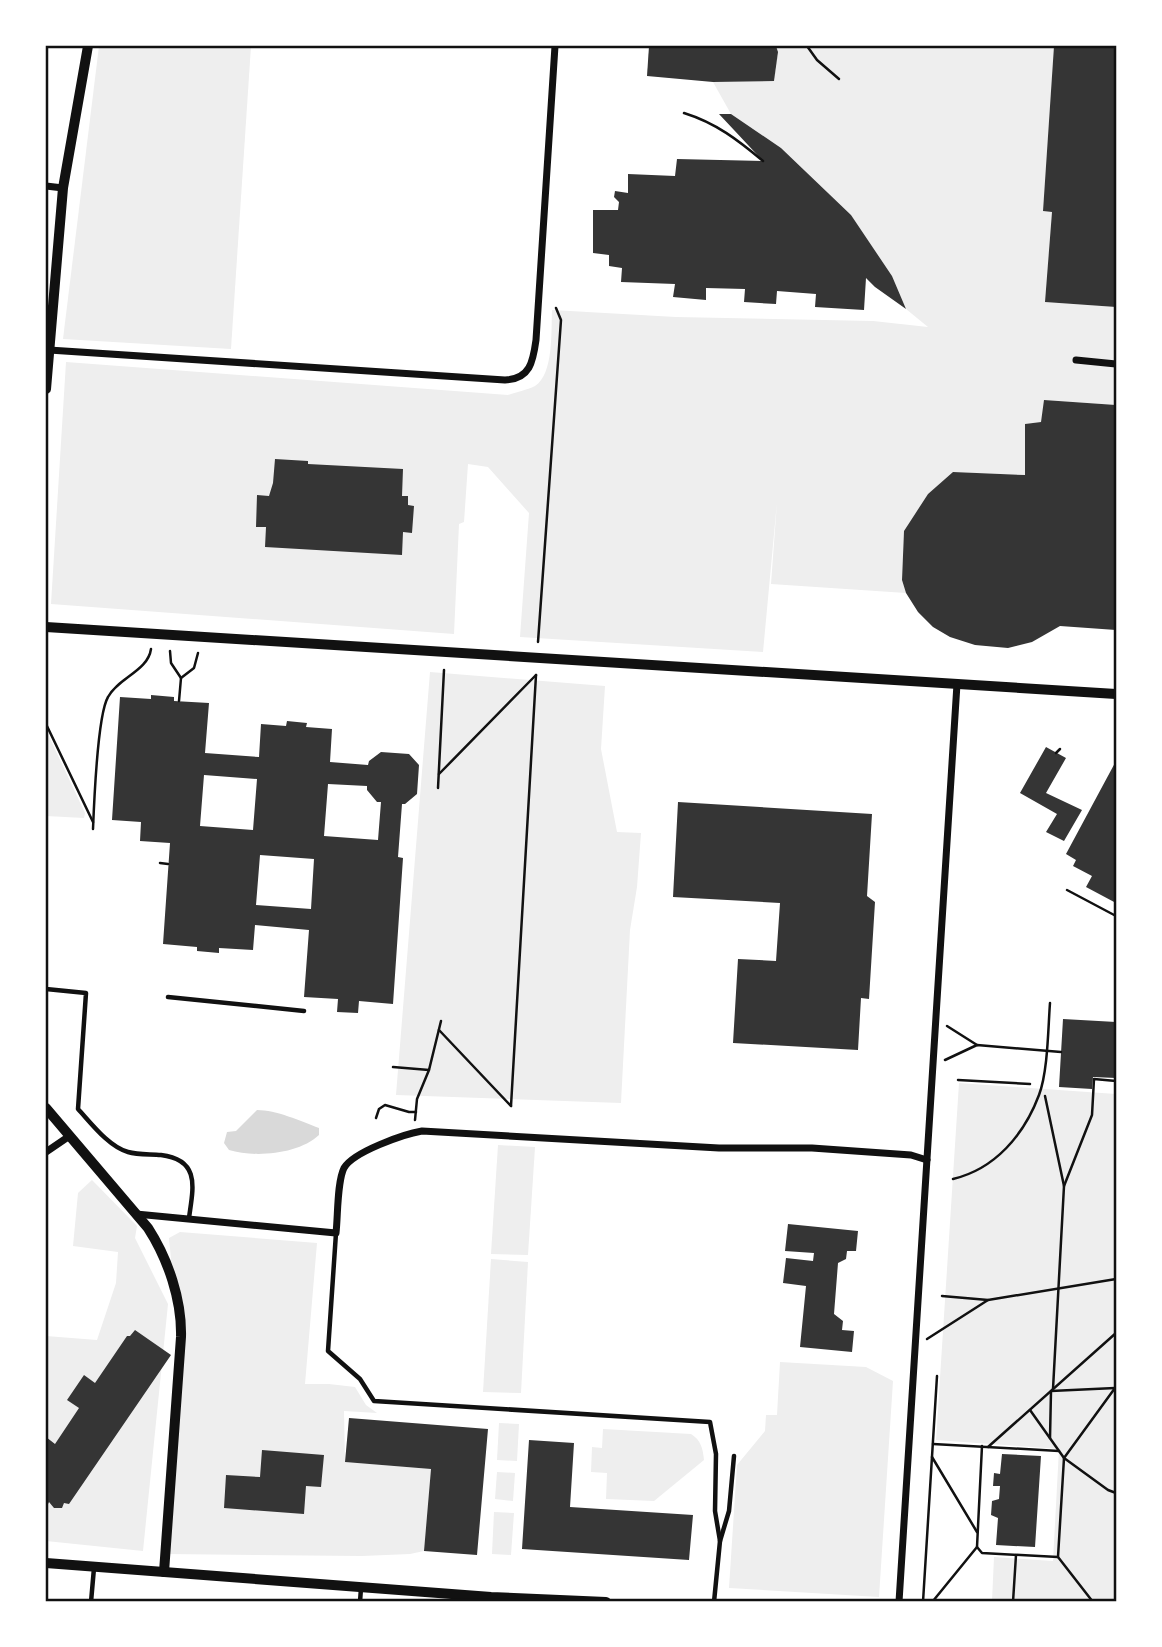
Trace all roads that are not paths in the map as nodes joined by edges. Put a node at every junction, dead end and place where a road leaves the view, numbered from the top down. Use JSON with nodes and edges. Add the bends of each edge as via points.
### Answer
{"nodes":[{"id":1,"x":88,"y":46,"type":"edge"},
{"id":2,"x":555,"y":46,"type":"edge"},
{"id":3,"x":46,"y":186,"type":"edge"},
{"id":4,"x":63,"y":188,"type":"junction"},
{"id":5,"x":49,"y":350,"type":"junction"},
{"id":6,"x":1076,"y":360,"type":"dead end"},
{"id":7,"x":1116,"y":364,"type":"edge"},
{"id":8,"x":46,"y":389,"type":"edge"},
{"id":9,"x":46,"y":627,"type":"edge"},
{"id":10,"x":957,"y":684,"type":"junction"},
{"id":11,"x":1116,"y":694,"type":"edge"},
{"id":12,"x":46,"y":989,"type":"edge"},
{"id":13,"x":168,"y":997,"type":"dead end"},
{"id":14,"x":304,"y":1011,"type":"dead end"},
{"id":15,"x":46,"y":1108,"type":"edge"},
{"id":16,"x":68,"y":1137,"type":"junction"},
{"id":17,"x":46,"y":1152,"type":"edge"},
{"id":18,"x":927,"y":1160,"type":"junction"},
{"id":19,"x":136,"y":1214,"type":"junction"},
{"id":20,"x":189,"y":1218,"type":"junction"},
{"id":21,"x":336,"y":1233,"type":"junction"},
{"id":22,"x":734,"y":1456,"type":"dead end"},
{"id":23,"x":720,"y":1541,"type":"junction"},
{"id":24,"x":46,"y":1563,"type":"edge"},
{"id":25,"x":94,"y":1567,"type":"junction"},
{"id":26,"x":164,"y":1572,"type":"junction"},
{"id":27,"x":361,"y":1587,"type":"junction"},
{"id":28,"x":491,"y":1599,"type":"edge"},
{"id":29,"x":91,"y":1601,"type":"edge"},
{"id":30,"x":360,"y":1601,"type":"edge"},
{"id":31,"x":606,"y":1601,"type":"edge"},
{"id":32,"x":714,"y":1601,"type":"edge"},
{"id":33,"x":899,"y":1601,"type":"edge"}],
"edges":[{"from":1,"to":4,"type":"street"},
{"from":2,"to":5,"type":"street","via":[[536,340],[533,364],[523,376],[505,380]]},
{"from":3,"to":4,"type":"street"},
{"from":4,"to":5,"type":"street"},
{"from":5,"to":8,"type":"street"},
{"from":6,"to":7,"type":"street"},
{"from":9,"to":10,"type":"street"},
{"from":10,"to":11,"type":"street"},
{"from":10,"to":18,"type":"street"},
{"from":12,"to":20,"type":"lane","via":[[86,993],[78,1109],[126,1152],[182,1161],[193,1181]]},
{"from":13,"to":14,"type":"lane"},
{"from":15,"to":16,"type":"street"},
{"from":16,"to":17,"type":"street"},
{"from":16,"to":19,"type":"street"},
{"from":18,"to":21,"type":"street","via":[[812,1148],[719,1148],[422,1131],[356,1157],[345,1167]]},
{"from":18,"to":33,"type":"street"},
{"from":19,"to":20,"type":"street"},
{"from":19,"to":26,"type":"street","via":[[162,1255],[181,1326]]},
{"from":20,"to":21,"type":"street"},
{"from":21,"to":23,"type":"lane","via":[[328,1350],[360,1379],[373,1401],[710,1422]]},
{"from":22,"to":23,"type":"lane","via":[[729,1511]]},
{"from":23,"to":32,"type":"lane"},
{"from":24,"to":25,"type":"street"},
{"from":25,"to":26,"type":"street"},
{"from":25,"to":29,"type":"lane"},
{"from":26,"to":27,"type":"street"},
{"from":27,"to":28,"type":"street"},
{"from":27,"to":30,"type":"lane"},
{"from":28,"to":31,"type":"street"}]}
